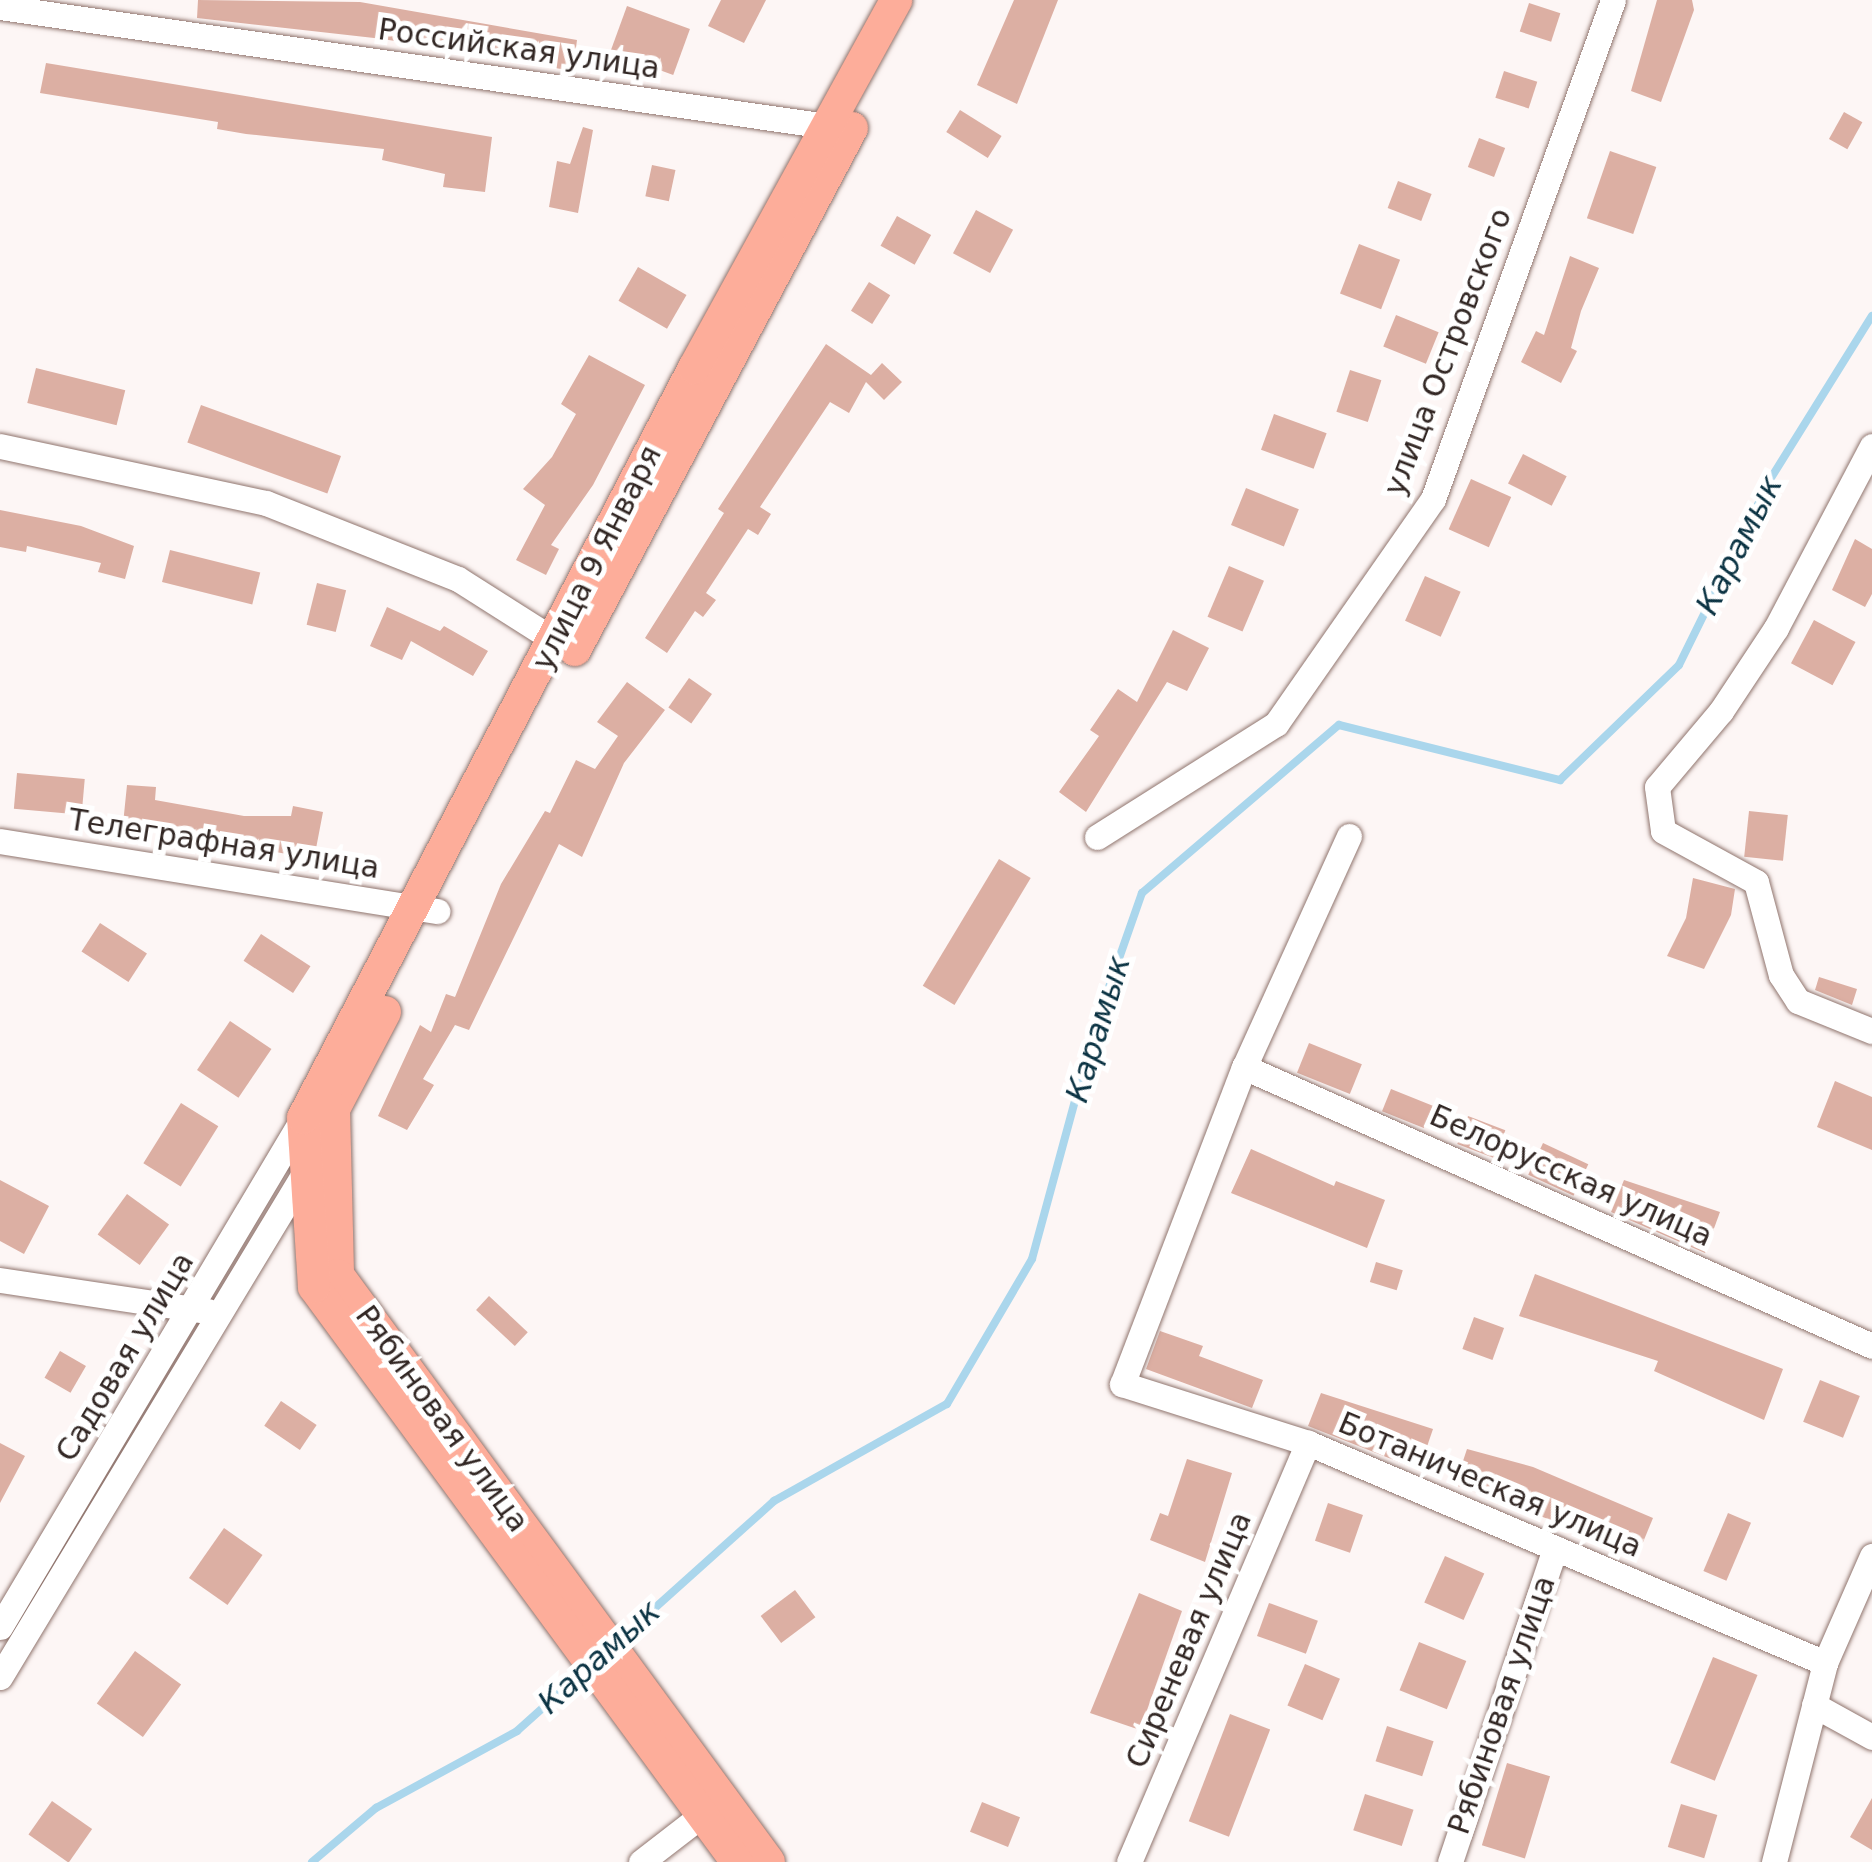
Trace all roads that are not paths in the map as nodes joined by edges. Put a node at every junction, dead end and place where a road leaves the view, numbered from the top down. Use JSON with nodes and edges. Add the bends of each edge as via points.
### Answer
{"nodes":[{"id":1,"x":896,"y":0,"type":"edge"},
{"id":2,"x":920,"y":0,"type":"edge"},
{"id":3,"x":1613,"y":0,"type":"edge"},
{"id":4,"x":0,"y":7,"type":"edge"},
{"id":5,"x":839,"y":128,"type":"junction"},
{"id":6,"x":0,"y":446,"type":"edge"},
{"id":7,"x":1872,"y":446,"type":"edge"},
{"id":8,"x":564,"y":646,"type":"junction"},
{"id":9,"x":1349,"y":836,"type":"dead end"},
{"id":10,"x":1098,"y":838,"type":"dead end"},
{"id":11,"x":0,"y":842,"type":"edge"},
{"id":12,"x":426,"y":909,"type":"junction"},
{"id":13,"x":1872,"y":1031,"type":"edge"},
{"id":14,"x":1244,"y":1066,"type":"junction"},
{"id":15,"x":318,"y":1114,"type":"junction"},
{"id":16,"x":306,"y":1170,"type":"junction"},
{"id":17,"x":0,"y":1280,"type":"edge"},
{"id":18,"x":192,"y":1309,"type":"junction"},
{"id":19,"x":223,"y":1314,"type":"junction"},
{"id":20,"x":1872,"y":1346,"type":"edge"},
{"id":21,"x":1308,"y":1443,"type":"junction"},
{"id":22,"x":1555,"y":1548,"type":"junction"},
{"id":23,"x":1872,"y":1556,"type":"edge"},
{"id":24,"x":554,"y":1597,"type":"junction"},
{"id":25,"x":0,"y":1627,"type":"edge"},
{"id":26,"x":1825,"y":1662,"type":"junction"},
{"id":27,"x":0,"y":1677,"type":"edge"},
{"id":28,"x":1814,"y":1704,"type":"junction"},
{"id":29,"x":1872,"y":1737,"type":"edge"},
{"id":30,"x":712,"y":1808,"type":"junction"},
{"id":31,"x":640,"y":1862,"type":"edge"},
{"id":32,"x":737,"y":1862,"type":"edge"},
{"id":33,"x":769,"y":1862,"type":"edge"},
{"id":34,"x":1129,"y":1862,"type":"edge"},
{"id":35,"x":1450,"y":1862,"type":"edge"},
{"id":36,"x":1774,"y":1862,"type":"edge"}],
"edges":[{"from":1,"to":5,"type":"main road","name":"улица 9 Января"},
{"from":2,"to":5,"type":"main road","name":"улица 9 Января"},
{"from":3,"to":10,"type":"street","name":"улица Островского","via":[[1432,500],[1276,724]]},
{"from":4,"to":5,"type":"street","name":"Российская улица"},
{"from":5,"to":8,"type":"main road","name":"улица 9 Января"},
{"from":6,"to":8,"type":"street","via":[[266,503],[458,579]]},
{"from":7,"to":13,"type":"street","via":[[1776,628],[1721,711],[1658,787],[1663,832],[1756,882],[1781,975],[1798,1001]]},
{"from":8,"to":12,"type":"main road","name":"улица 9 Января"},
{"from":9,"to":14,"type":"street"},
{"from":11,"to":12,"type":"street","name":"Телеграфная улица"},
{"from":12,"to":15,"type":"main road","name":"улица 9 Января"},
{"from":14,"to":20,"type":"street","name":"Белорусская улица"},
{"from":14,"to":21,"type":"street","name":"Ботаническая улица","via":[[1122,1384]]},
{"from":15,"to":16,"type":"main road"},
{"from":15,"to":18,"type":"street","name":"Садовая улица"},
{"from":15,"to":24,"type":"main road","name":"Рябиновая улица","via":[[338,1274]]},
{"from":16,"to":19,"type":"street","name":"Садовая улица"},
{"from":16,"to":24,"type":"main road","via":[[314,1287]]},
{"from":17,"to":18,"type":"street"},
{"from":18,"to":19,"type":"street"},
{"from":18,"to":25,"type":"street","name":"Садовая улица"},
{"from":19,"to":27,"type":"street","name":"Садовая улица"},
{"from":21,"to":22,"type":"street","name":"Ботаническая улица"},
{"from":21,"to":34,"type":"street","name":"Сиреневая улица"},
{"from":22,"to":26,"type":"street","name":"Ботаническая улица"},
{"from":22,"to":35,"type":"street","name":"Рябиновая улица"},
{"from":23,"to":26,"type":"street"},
{"from":24,"to":30,"type":"main road","name":"Рябиновая улица"},
{"from":26,"to":28,"type":"street"},
{"from":28,"to":29,"type":"street"},
{"from":28,"to":36,"type":"street"},
{"from":30,"to":31,"type":"street"},
{"from":30,"to":32,"type":"main road"},
{"from":30,"to":33,"type":"main road"}]}
